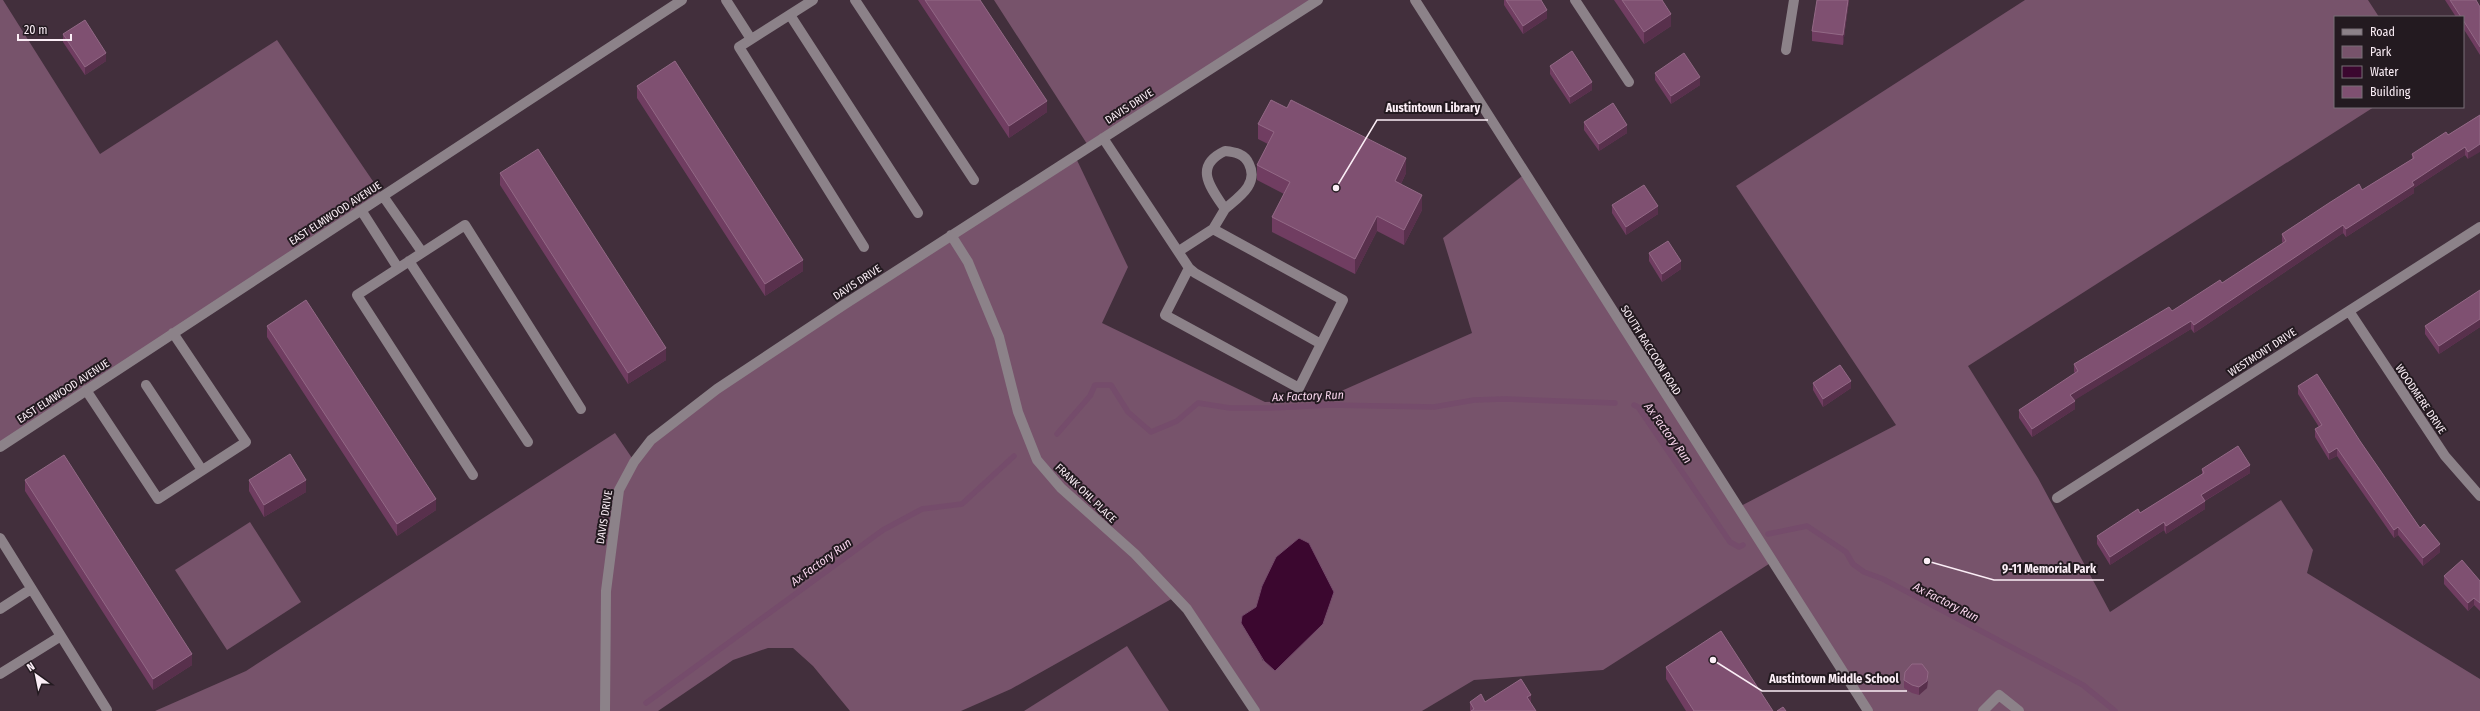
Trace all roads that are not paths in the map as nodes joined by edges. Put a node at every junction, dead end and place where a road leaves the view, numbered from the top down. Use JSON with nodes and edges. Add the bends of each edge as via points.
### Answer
{"nodes":[{"id":1,"x":682,"y":0,"type":"edge"},
{"id":2,"x":726,"y":0,"type":"edge"},
{"id":3,"x":813,"y":0,"type":"edge"},
{"id":4,"x":855,"y":0,"type":"edge"},
{"id":5,"x":1318,"y":0,"type":"edge"},
{"id":6,"x":1415,"y":0,"type":"edge"},
{"id":7,"x":1575,"y":0,"type":"edge"},
{"id":8,"x":1794,"y":0,"type":"edge"},
{"id":9,"x":790,"y":14,"type":"junction"},
{"id":10,"x":751,"y":39,"type":"junction"},
{"id":11,"x":1786,"y":50,"type":"dead end"},
{"id":12,"x":1629,"y":82,"type":"dead end"},
{"id":13,"x":1103,"y":138,"type":"junction"},
{"id":14,"x":974,"y":180,"type":"dead end"},
{"id":15,"x":384,"y":196,"type":"junction"},
{"id":16,"x":1225,"y":209,"type":"junction"},
{"id":17,"x":361,"y":210,"type":"junction"},
{"id":18,"x":918,"y":213,"type":"dead end"},
{"id":19,"x":2480,"y":227,"type":"edge"},
{"id":20,"x":1213,"y":229,"type":"junction"},
{"id":21,"x":951,"y":235,"type":"junction"},
{"id":22,"x":864,"y":248,"type":"dead end"},
{"id":23,"x":422,"y":252,"type":"junction"},
{"id":24,"x":1179,"y":252,"type":"junction"},
{"id":25,"x":408,"y":261,"type":"junction"},
{"id":26,"x":398,"y":268,"type":"junction"},
{"id":27,"x":1189,"y":268,"type":"junction"},
{"id":28,"x":2349,"y":311,"type":"junction"},
{"id":29,"x":173,"y":334,"type":"junction"},
{"id":30,"x":1321,"y":344,"type":"junction"},
{"id":31,"x":146,"y":385,"type":"dead end"},
{"id":32,"x":86,"y":390,"type":"junction"},
{"id":33,"x":581,"y":409,"type":"dead end"},
{"id":34,"x":528,"y":442,"type":"dead end"},
{"id":35,"x":0,"y":447,"type":"edge"},
{"id":36,"x":202,"y":470,"type":"junction"},
{"id":37,"x":473,"y":475,"type":"dead end"},
{"id":38,"x":2480,"y":496,"type":"edge"},
{"id":39,"x":2057,"y":498,"type":"dead end"},
{"id":40,"x":0,"y":538,"type":"edge"},
{"id":41,"x":31,"y":588,"type":"junction"},
{"id":42,"x":0,"y":609,"type":"edge"},
{"id":43,"x":61,"y":636,"type":"junction"},
{"id":44,"x":0,"y":674,"type":"edge"},
{"id":45,"x":107,"y":710,"type":"edge"},
{"id":46,"x":604,"y":711,"type":"edge"},
{"id":47,"x":1255,"y":711,"type":"edge"},
{"id":48,"x":1868,"y":711,"type":"edge"},
{"id":49,"x":1983,"y":711,"type":"edge"},
{"id":50,"x":2019,"y":711,"type":"edge"}],
"edges":[{"from":1,"to":15,"type":"street","name":"EAST ELMWOOD AVENUE"},
{"from":2,"to":10,"type":"street"},
{"from":3,"to":9,"type":"street"},
{"from":4,"to":14,"type":"street"},
{"from":5,"to":13,"type":"street","name":"DAVIS DRIVE"},
{"from":6,"to":48,"type":"street","name":"SOUTH RACCOON ROAD"},
{"from":7,"to":12,"type":"street"},
{"from":8,"to":11,"type":"street"},
{"from":9,"to":10,"type":"street"},
{"from":9,"to":18,"type":"street"},
{"from":10,"to":22,"type":"street","via":[[739,48]]},
{"from":13,"to":21,"type":"street","name":"DAVIS DRIVE"},
{"from":13,"to":24,"type":"street"},
{"from":15,"to":17,"type":"street","name":"EAST ELMWOOD AVENUE"},
{"from":15,"to":23,"type":"street"},
{"from":16,"to":16,"type":"street","via":[[1206,178],[1208,166],[1215,156],[1226,151],[1238,153],[1247,160],[1252,171],[1251,182],[1244,192]]},
{"from":16,"to":20,"type":"street"},
{"from":17,"to":26,"type":"street"},
{"from":17,"to":29,"type":"street","name":"EAST ELMWOOD AVENUE"},
{"from":19,"to":28,"type":"street","name":"WESTMONT DRIVE"},
{"from":20,"to":24,"type":"street"},
{"from":20,"to":30,"type":"street","via":[[1343,300]]},
{"from":21,"to":46,"type":"street","name":"DAVIS DRIVE","via":[[717,389],[651,440],[634,462],[619,490],[614,521],[606,591]]},
{"from":21,"to":47,"type":"street","name":"FRANK OHL PLACE","via":[[968,262],[999,337],[1018,412],[1037,460],[1061,488],[1135,554],[1187,609]]},
{"from":23,"to":25,"type":"street"},
{"from":23,"to":33,"type":"street","via":[[465,225]]},
{"from":24,"to":27,"type":"street"},
{"from":25,"to":26,"type":"street"},
{"from":25,"to":34,"type":"street"},
{"from":26,"to":37,"type":"street","via":[[356,295]]},
{"from":27,"to":30,"type":"street"},
{"from":27,"to":30,"type":"street","via":[[1165,315],[1299,388]]},
{"from":28,"to":38,"type":"street","name":"WOODMERE DRIVE","via":[[2444,456]]},
{"from":28,"to":39,"type":"street","name":"WESTMONT DRIVE"},
{"from":29,"to":32,"type":"street","name":"EAST ELMWOOD AVENUE"},
{"from":29,"to":36,"type":"street","via":[[246,442]]},
{"from":31,"to":36,"type":"street"},
{"from":32,"to":35,"type":"street","name":"EAST ELMWOOD AVENUE"},
{"from":32,"to":36,"type":"street","via":[[158,499]]},
{"from":40,"to":41,"type":"street"},
{"from":41,"to":42,"type":"street"},
{"from":41,"to":43,"type":"street"},
{"from":43,"to":44,"type":"street"},
{"from":43,"to":45,"type":"street"},
{"from":49,"to":50,"type":"street","via":[[1999,695]]}]}
